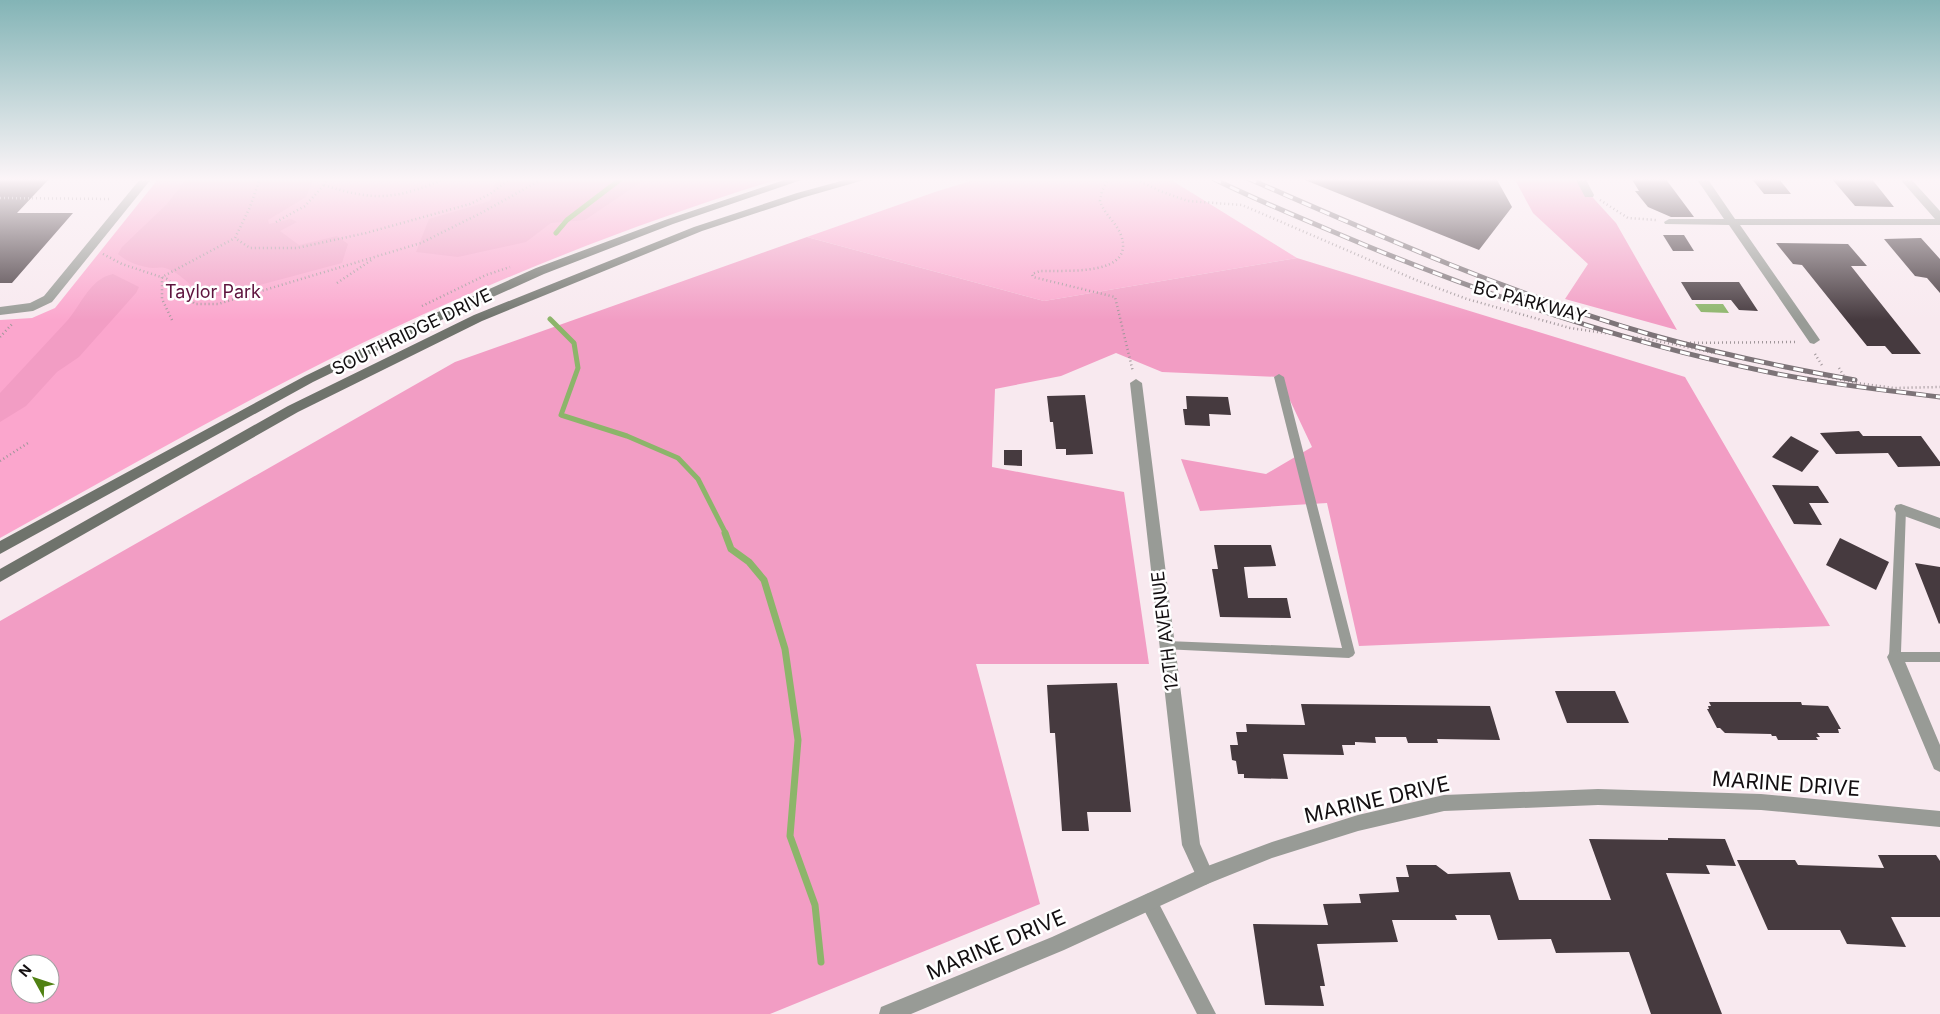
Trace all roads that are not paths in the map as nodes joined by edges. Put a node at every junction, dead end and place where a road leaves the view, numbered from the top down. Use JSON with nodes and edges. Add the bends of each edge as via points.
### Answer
{"nodes":[{"id":1,"x":109,"y":225,"type":"edge"},
{"id":2,"x":660,"y":225,"type":"edge"},
{"id":3,"x":709,"y":225,"type":"edge"},
{"id":4,"x":1734,"y":225,"type":"edge"},
{"id":5,"x":0,"y":310,"type":"edge"},
{"id":6,"x":1814,"y":340,"type":"road end"},
{"id":7,"x":1279,"y":377,"type":"dead end"},
{"id":8,"x":1136,"y":383,"type":"road end"},
{"id":9,"x":1901,"y":509,"type":"joint"},
{"id":10,"x":1940,"y":524,"type":"edge"},
{"id":11,"x":0,"y":548,"type":"edge"},
{"id":12,"x":0,"y":576,"type":"edge"},
{"id":13,"x":1167,"y":646,"type":"junction"},
{"id":14,"x":1895,"y":657,"type":"junction"},
{"id":15,"x":1940,"y":657,"type":"edge"},
{"id":16,"x":1940,"y":764,"type":"edge"},
{"id":17,"x":1940,"y":819,"type":"edge"},
{"id":18,"x":1205,"y":876,"type":"junction"},
{"id":19,"x":1149,"y":902,"type":"junction"},
{"id":20,"x":888,"y":1014,"type":"edge"},
{"id":21,"x":1207,"y":1014,"type":"edge"}],
"edges":[{"from":1,"to":5,"type":"street","via":[[56,291],[37,306]]},
{"from":2,"to":11,"type":"main road","name":"SOUTHRIDGE DRIVE","via":[[540,270],[308,379]]},
{"from":3,"to":12,"type":"main road","name":"SOUTHRIDGE DRIVE","via":[[478,318],[293,409]]},
{"from":4,"to":6,"type":"street"},
{"from":7,"to":13,"type":"lane","via":[[1349,653]]},
{"from":8,"to":13,"type":"street","name":"12TH AVENUE"},
{"from":9,"to":10,"type":"street"},
{"from":9,"to":14,"type":"lane"},
{"from":13,"to":18,"type":"street","name":"12TH AVENUE","via":[[1192,845]]},
{"from":14,"to":15,"type":"lane"},
{"from":14,"to":16,"type":"street"},
{"from":17,"to":18,"type":"street","name":"MARINE DRIVE","via":[[1761,802],[1598,797],[1444,804],[1358,823],[1272,850]]},
{"from":18,"to":19,"type":"street","name":"MARINE DRIVE"},
{"from":19,"to":20,"type":"street","name":"MARINE DRIVE","via":[[1058,944]]},
{"from":19,"to":21,"type":"street"}]}
